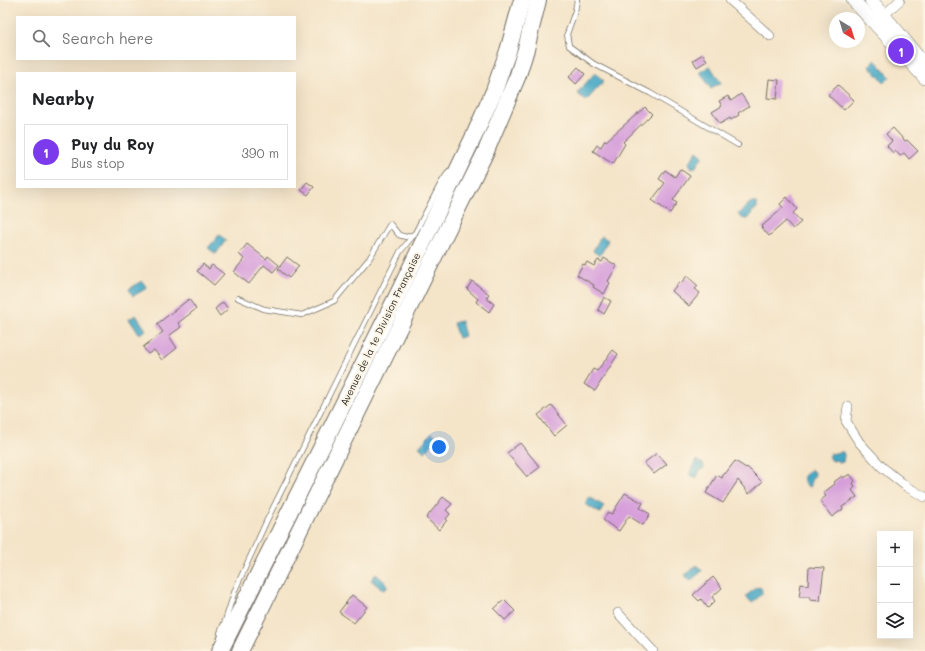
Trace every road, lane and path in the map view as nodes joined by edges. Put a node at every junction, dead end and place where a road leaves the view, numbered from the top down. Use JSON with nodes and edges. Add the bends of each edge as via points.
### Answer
{"nodes":[{"id":1,"x":522,"y":0,"type":"edge"},
{"id":2,"x":538,"y":0,"type":"edge"},
{"id":3,"x":577,"y":0,"type":"edge"},
{"id":4,"x":730,"y":0,"type":"edge"},
{"id":5,"x":853,"y":0,"type":"edge"},
{"id":6,"x":861,"y":0,"type":"edge"},
{"id":7,"x":871,"y":0,"type":"edge"},
{"id":8,"x":900,"y":0,"type":"edge"},
{"id":9,"x":882,"y":22,"type":"junction"},
{"id":10,"x":770,"y":36,"type":"dead end"},
{"id":11,"x":925,"y":66,"type":"edge"},
{"id":12,"x":925,"y":78,"type":"edge"},
{"id":13,"x":481,"y":121,"type":"junction"},
{"id":14,"x":738,"y":145,"type":"dead end"},
{"id":15,"x":457,"y":158,"type":"dead end"},
{"id":16,"x":453,"y":165,"type":"dead end"},
{"id":17,"x":415,"y":233,"type":"junction"},
{"id":18,"x":238,"y":298,"type":"dead end"},
{"id":19,"x":848,"y":406,"type":"dead end"},
{"id":20,"x":925,"y":497,"type":"edge"},
{"id":21,"x":618,"y":612,"type":"dead end"},
{"id":22,"x":219,"y":645,"type":"edge"},
{"id":23,"x":240,"y":651,"type":"edge"},
{"id":24,"x":653,"y":651,"type":"edge"}],
"edges":[{"from":1,"to":13,"type":"highway","name":"Avenue de la 1e Division Française","via":[[508,51]]},
{"from":2,"to":23,"type":"highway","name":"Avenue de la 1e Division Française","via":[[518,75],[486,151]]},
{"from":3,"to":14,"type":"lane","via":[[567,34],[569,46],[594,64],[650,93]]},
{"from":4,"to":10,"type":"street"},
{"from":5,"to":9,"type":"main road"},
{"from":6,"to":9,"type":"street"},
{"from":7,"to":9,"type":"main road"},
{"from":8,"to":9,"type":"street"},
{"from":9,"to":11,"type":"main road","via":[[902,37]]},
{"from":9,"to":12,"type":"main road"},
{"from":13,"to":15,"type":"lane"},
{"from":13,"to":22,"type":"highway","name":"Avenue de la 1e Division Française","via":[[400,290]]},
{"from":16,"to":17,"type":"lane"},
{"from":17,"to":18,"type":"lane","via":[[406,237],[398,235],[390,224],[369,259],[334,301],[302,314],[264,309]]},
{"from":17,"to":22,"type":"lane","via":[[400,252],[267,520],[235,590]]},
{"from":19,"to":20,"type":"street","via":[[846,421],[859,442],[882,467],[907,488]]},
{"from":21,"to":24,"type":"street"}]}
